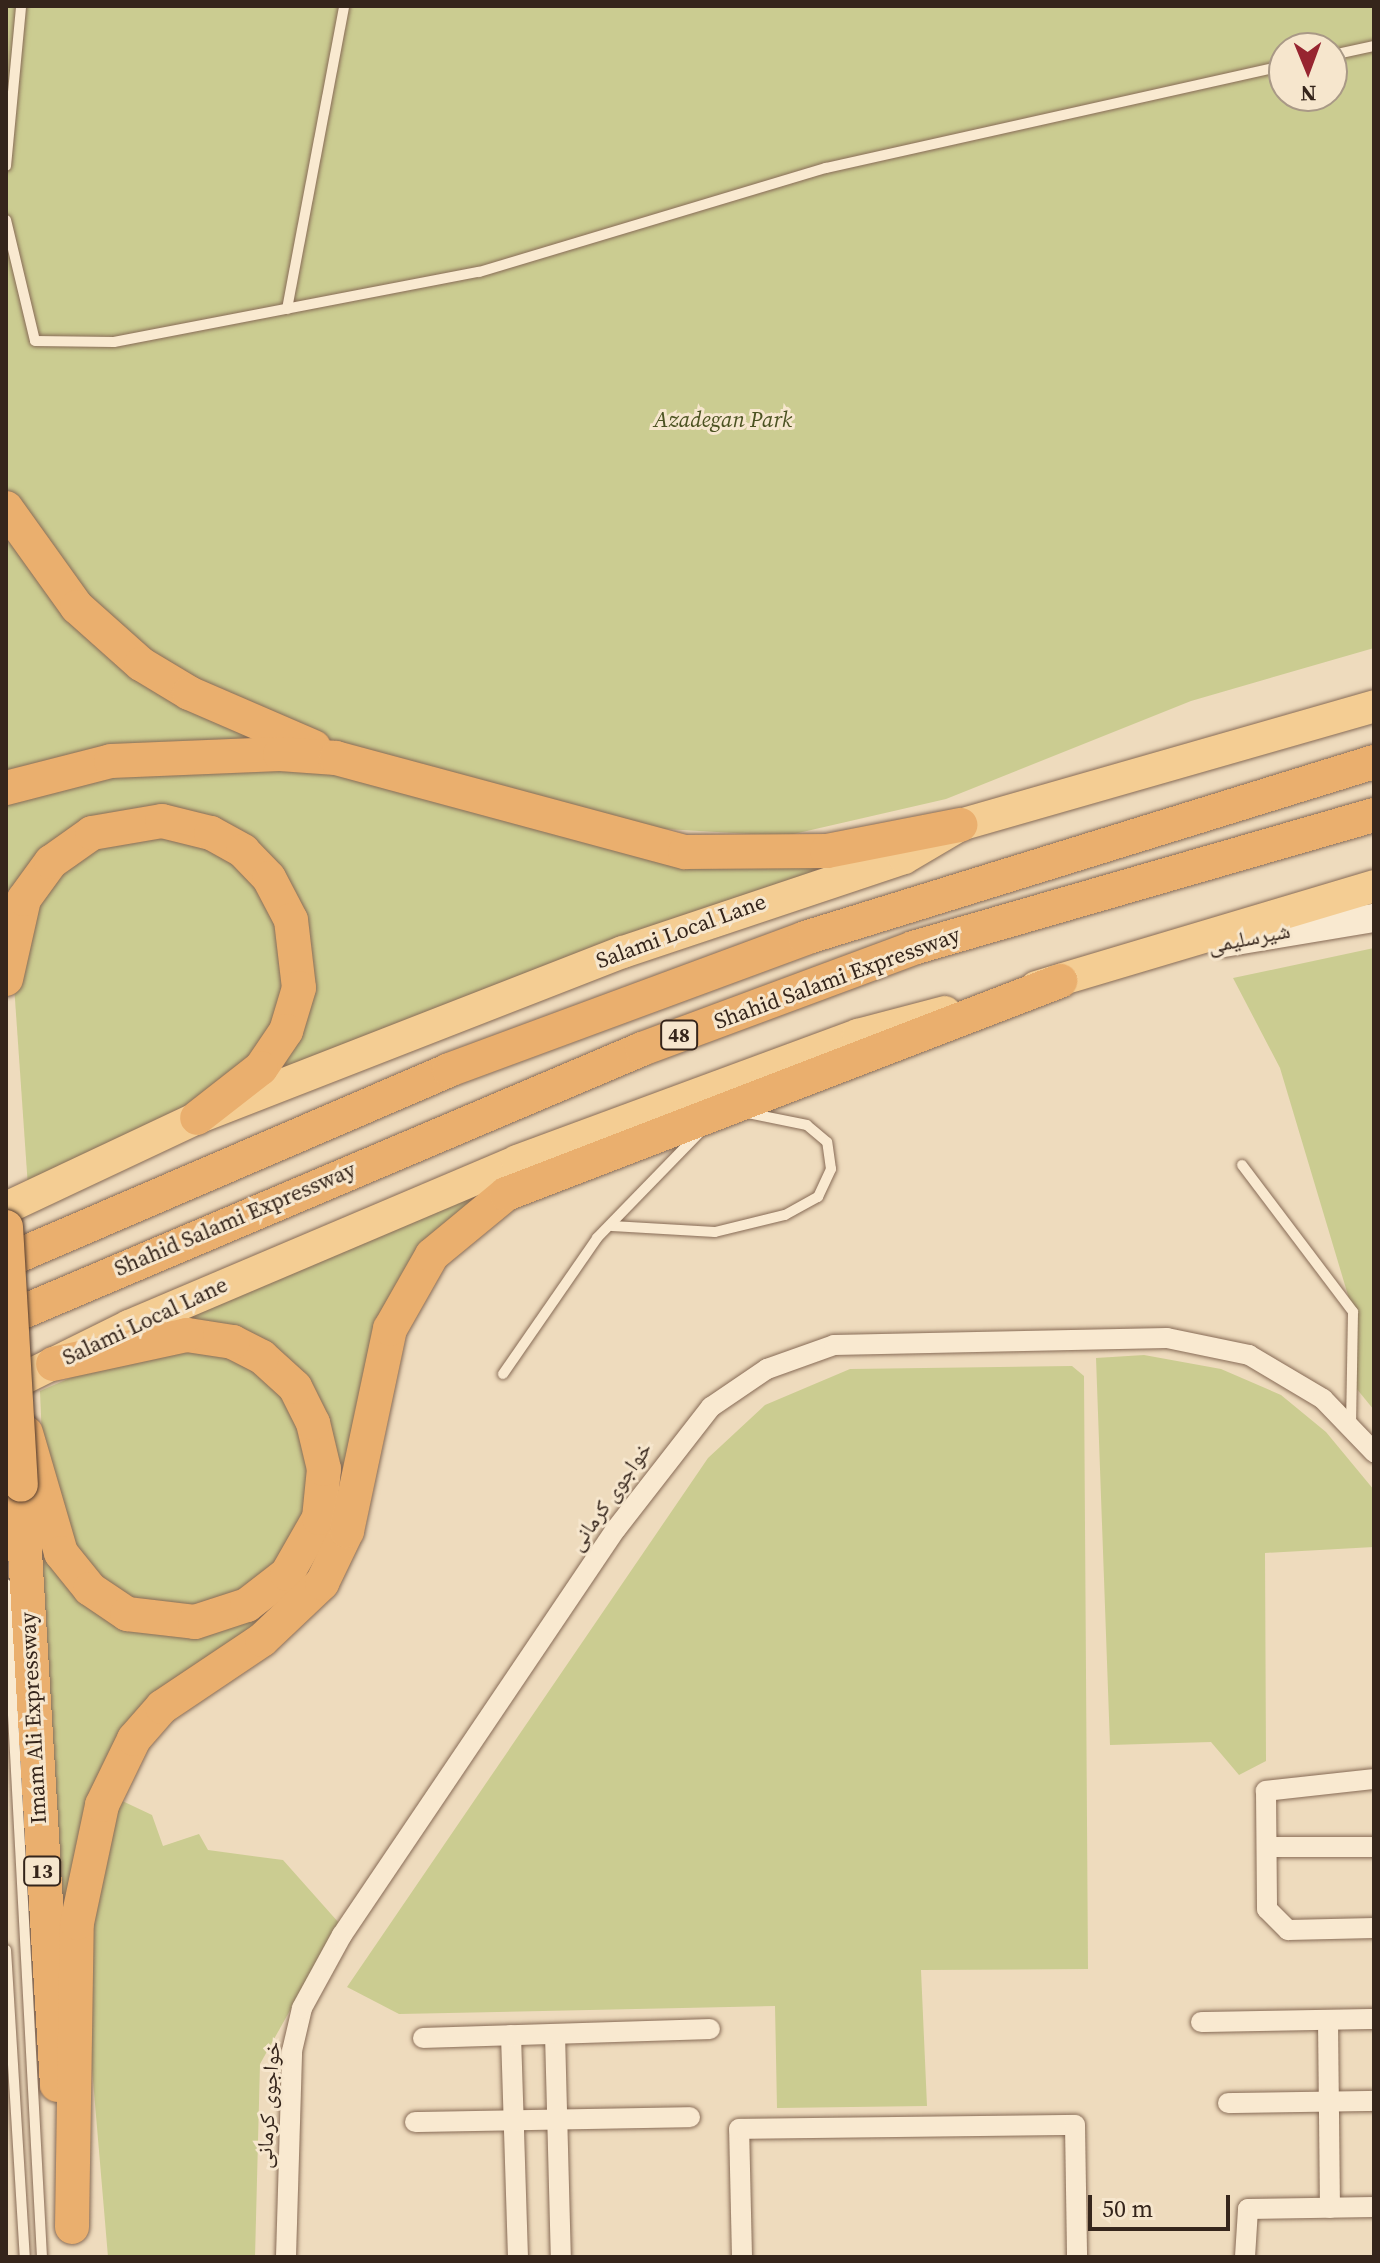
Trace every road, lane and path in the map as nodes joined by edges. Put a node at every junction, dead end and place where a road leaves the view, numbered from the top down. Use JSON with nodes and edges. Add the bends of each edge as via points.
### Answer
{"nodes":[{"id":1,"x":21,"y":6,"type":"edge"},
{"id":2,"x":344,"y":6,"type":"edge"},
{"id":3,"x":1374,"y":46,"type":"edge"},
{"id":4,"x":1348,"y":52,"type":"edge"},
{"id":5,"x":1268,"y":70,"type":"edge"},
{"id":6,"x":6,"y":166,"type":"edge"},
{"id":7,"x":6,"y":220,"type":"edge"},
{"id":8,"x":287,"y":309,"type":"junction"},
{"id":9,"x":6,"y":508,"type":"edge"},
{"id":10,"x":1374,"y":706,"type":"edge"},
{"id":11,"x":336,"y":758,"type":"junction"},
{"id":12,"x":1374,"y":762,"type":"edge"},
{"id":13,"x":6,"y":788,"type":"edge"},
{"id":14,"x":1374,"y":815,"type":"edge"},
{"id":15,"x":960,"y":825,"type":"junction"},
{"id":16,"x":1374,"y":886,"type":"edge"},
{"id":17,"x":1374,"y":918,"type":"edge"},
{"id":18,"x":1125,"y":959,"type":"junction"},
{"id":19,"x":6,"y":979,"type":"edge"},
{"id":20,"x":1060,"y":981,"type":"junction"},
{"id":21,"x":723,"y":1110,"type":"junction"},
{"id":22,"x":197,"y":1118,"type":"junction"},
{"id":23,"x":1242,"y":1165,"type":"dead end"},
{"id":24,"x":6,"y":1208,"type":"edge"},
{"id":25,"x":612,"y":1226,"type":"junction"},
{"id":26,"x":6,"y":1227,"type":"edge"},
{"id":27,"x":6,"y":1261,"type":"edge"},
{"id":28,"x":6,"y":1319,"type":"edge"},
{"id":29,"x":53,"y":1364,"type":"junction"},
{"id":30,"x":503,"y":1374,"type":"dead end"},
{"id":31,"x":12,"y":1394,"type":"edge"},
{"id":32,"x":1351,"y":1427,"type":"junction"},
{"id":33,"x":1374,"y":1452,"type":"edge"},
{"id":34,"x":6,"y":1584,"type":"edge"},
{"id":35,"x":1374,"y":1779,"type":"edge"},
{"id":36,"x":1267,"y":1847,"type":"junction"},
{"id":37,"x":1374,"y":1847,"type":"edge"},
{"id":38,"x":1374,"y":1928,"type":"edge"},
{"id":39,"x":6,"y":1950,"type":"edge"},
{"id":40,"x":1374,"y":2019,"type":"edge"},
{"id":41,"x":1328,"y":2020,"type":"junction"},
{"id":42,"x":1201,"y":2022,"type":"dead end"},
{"id":43,"x":710,"y":2029,"type":"dead end"},
{"id":44,"x":555,"y":2034,"type":"junction"},
{"id":45,"x":511,"y":2035,"type":"junction"},
{"id":46,"x":423,"y":2038,"type":"dead end"},
{"id":47,"x":1374,"y":2101,"type":"edge"},
{"id":48,"x":1328,"y":2102,"type":"junction"},
{"id":49,"x":1228,"y":2103,"type":"dead end"},
{"id":50,"x":690,"y":2117,"type":"dead end"},
{"id":51,"x":514,"y":2120,"type":"junction"},
{"id":52,"x":557,"y":2120,"type":"junction"},
{"id":53,"x":415,"y":2122,"type":"dead end"},
{"id":54,"x":1374,"y":2207,"type":"edge"},
{"id":55,"x":1330,"y":2208,"type":"junction"},
{"id":56,"x":72,"y":2242,"type":"edge"},
{"id":57,"x":25,"y":2257,"type":"edge"},
{"id":58,"x":42,"y":2257,"type":"edge"},
{"id":59,"x":286,"y":2257,"type":"edge"},
{"id":60,"x":518,"y":2257,"type":"edge"},
{"id":61,"x":561,"y":2257,"type":"edge"},
{"id":62,"x":742,"y":2257,"type":"edge"},
{"id":63,"x":1077,"y":2257,"type":"edge"},
{"id":64,"x":1245,"y":2257,"type":"edge"}],
"edges":[{"from":1,"to":6,"type":"lane"},
{"from":2,"to":8,"type":"lane"},
{"from":3,"to":4,"type":"lane"},
{"from":5,"to":8,"type":"lane","via":[[826,168],[479,272]]},
{"from":7,"to":8,"type":"lane","via":[[35,341],[114,342]]},
{"from":9,"to":11,"type":"highway","via":[[77,607],[141,664]]},
{"from":10,"to":15,"type":"main road","name":"Salami Local Lane"},
{"from":11,"to":13,"type":"highway","via":[[177,753]]},
{"from":11,"to":15,"type":"highway","via":[[685,852],[827,851]]},
{"from":12,"to":27,"type":"highway","name":"Shahid Salami Expressway","number":"48","via":[[805,938],[449,1070]]},
{"from":14,"to":28,"type":"highway","name":"Shahid Salami Expressway","number":"48","via":[[913,948],[642,1049]]},
{"from":15,"to":22,"type":"main road","name":"Salami Local Lane","via":[[904,858],[623,952]]},
{"from":16,"to":18,"type":"main road","name":"Salami Local Lane"},
{"from":17,"to":18,"type":"main road","name":"شیرسلیمی"},
{"from":18,"to":20,"type":"main road","name":"Salami Local Lane"},
{"from":19,"to":22,"type":"highway","via":[[24,899],[51,862],[92,833],[162,821],[211,833],[243,851],[269,878],[291,920],[299,988],[286,1031],[261,1068]]},
{"from":20,"to":21,"type":"highway"},
{"from":20,"to":29,"type":"main road","name":"Salami Local Lane","via":[[858,1035],[530,1156]]},
{"from":21,"to":25,"type":"lane"},
{"from":21,"to":25,"type":"lane","via":[[797,1122],[827,1142],[831,1169],[818,1197],[785,1215],[715,1232]]},
{"from":21,"to":56,"type":"highway","via":[[506,1194],[432,1255],[390,1329],[347,1531],[322,1583],[291,1617],[162,1707],[134,1739],[102,1805],[77,1923]]},
{"from":22,"to":24,"type":"main road","name":"Salami Local Lane"},
{"from":23,"to":32,"type":"lane","via":[[1353,1312]]},
{"from":25,"to":30,"type":"lane"},
{"from":26,"to":31,"type":"highway","name":"Imam Ali Expressway","number":"13","bridge":true},
{"from":29,"to":31,"type":"main road","name":"Salami Local Lane"},
{"from":29,"to":31,"type":"highway","via":[[187,1335],[233,1342],[280,1370],[306,1406],[324,1469],[319,1518],[278,1584],[247,1605],[195,1622],[147,1620],[106,1603],[61,1553]]},
{"from":31,"to":56,"type":"highway","name":"Imam Ali Expressway","number":"13","bridge":true,"via":[[49,2008]]},
{"from":32,"to":33,"type":"street","name":"خواجوی کرمانی"},
{"from":32,"to":59,"type":"street","name":"خواجوی کرمانی","via":[[1323,1399],[1249,1355],[1167,1338],[834,1345],[767,1369],[711,1407],[668,1454],[590,1568],[342,1935],[302,2008],[292,2051]]},
{"from":34,"to":58,"type":"lane"},
{"from":35,"to":36,"type":"street","via":[[1266,1791]]},
{"from":36,"to":37,"type":"street"},
{"from":36,"to":38,"type":"street","via":[[1267,1909],[1288,1930]]},
{"from":39,"to":57,"type":"lane"},
{"from":40,"to":41,"type":"street"},
{"from":41,"to":42,"type":"street"},
{"from":41,"to":48,"type":"street"},
{"from":43,"to":44,"type":"street"},
{"from":44,"to":45,"type":"street"},
{"from":44,"to":52,"type":"street"},
{"from":45,"to":46,"type":"street"},
{"from":45,"to":51,"type":"street"},
{"from":47,"to":48,"type":"street"},
{"from":48,"to":49,"type":"street"},
{"from":48,"to":55,"type":"street"},
{"from":50,"to":52,"type":"street"},
{"from":51,"to":52,"type":"street"},
{"from":51,"to":53,"type":"street"},
{"from":51,"to":60,"type":"street"},
{"from":52,"to":61,"type":"street"},
{"from":54,"to":55,"type":"street"},
{"from":55,"to":64,"type":"street","via":[[1248,2209]]},
{"from":62,"to":63,"type":"street","via":[[739,2129],[1075,2125]]}]}
